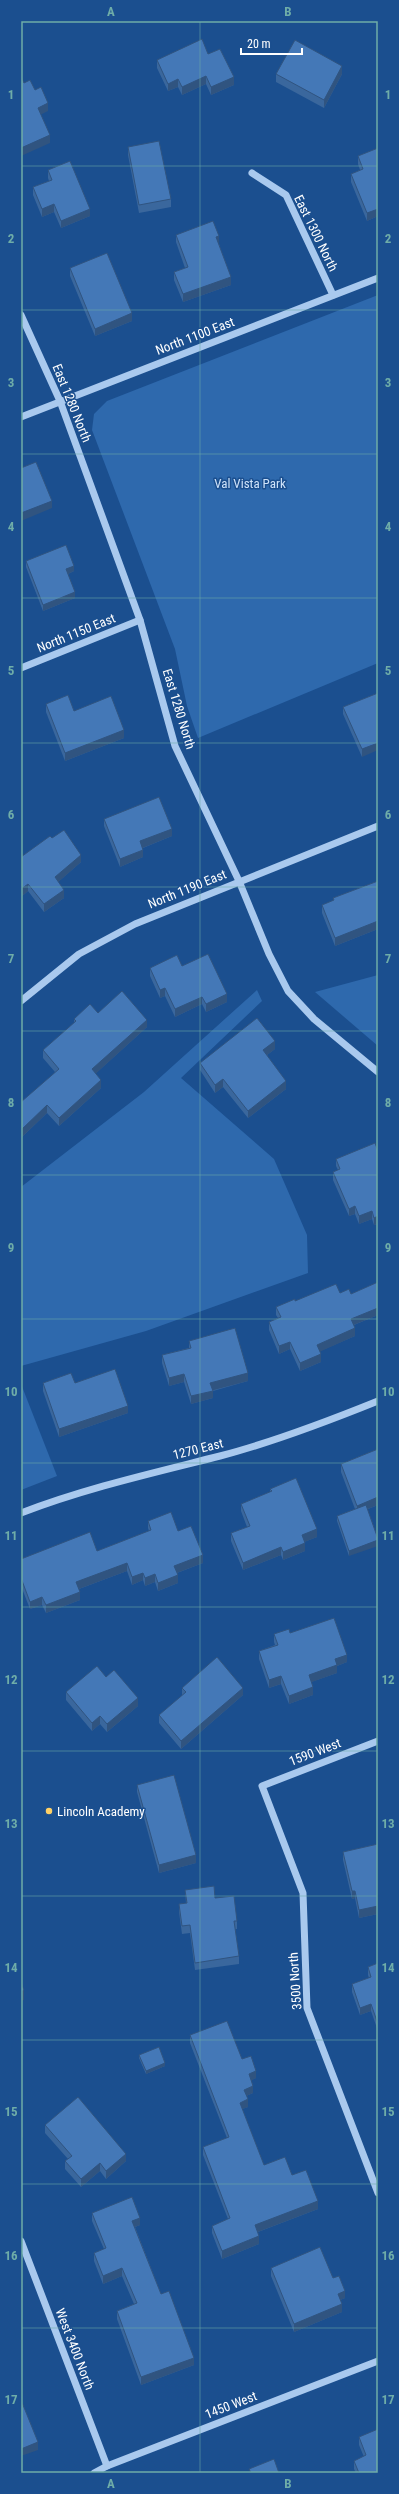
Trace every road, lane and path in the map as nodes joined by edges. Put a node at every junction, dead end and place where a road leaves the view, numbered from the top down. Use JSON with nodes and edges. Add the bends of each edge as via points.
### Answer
{"nodes":[{"id":1,"x":252,"y":173,"type":"dead end"},
{"id":2,"x":378,"y":278,"type":"edge"},
{"id":3,"x":333,"y":295,"type":"junction"},
{"id":4,"x":21,"y":315,"type":"edge"},
{"id":5,"x":60,"y":401,"type":"junction"},
{"id":6,"x":21,"y":417,"type":"edge"},
{"id":7,"x":140,"y":620,"type":"junction"},
{"id":8,"x":21,"y":668,"type":"edge"},
{"id":9,"x":378,"y":826,"type":"edge"},
{"id":10,"x":239,"y":881,"type":"junction"},
{"id":11,"x":21,"y":1002,"type":"edge"},
{"id":12,"x":378,"y":1072,"type":"edge"},
{"id":13,"x":378,"y":1401,"type":"edge"},
{"id":14,"x":21,"y":1513,"type":"edge"},
{"id":15,"x":378,"y":1741,"type":"edge"},
{"id":16,"x":262,"y":1786,"type":"joint"},
{"id":17,"x":378,"y":2193,"type":"edge"},
{"id":18,"x":21,"y":2241,"type":"edge"},
{"id":19,"x":378,"y":2361,"type":"edge"},
{"id":20,"x":107,"y":2466,"type":"junction"},
{"id":21,"x":94,"y":2473,"type":"edge"}],
"edges":[{"from":1,"to":3,"type":"street","name":"East 1300 North","via":[[286,195]]},
{"from":2,"to":3,"type":"street","name":"North 1100 East"},
{"from":3,"to":5,"type":"street","name":"North 1100 East"},
{"from":4,"to":5,"type":"street","name":"East 1280 North"},
{"from":5,"to":6,"type":"street","name":"North 1100 East"},
{"from":5,"to":7,"type":"street","name":"East 1280 North"},
{"from":7,"to":8,"type":"street","name":"North 1150 East"},
{"from":7,"to":10,"type":"street","name":"East 1280 North","via":[[175,746]]},
{"from":9,"to":10,"type":"street","name":"North 1190 East"},
{"from":10,"to":11,"type":"street","name":"North 1190 East","via":[[135,924],[103,941],[73,958]]},
{"from":10,"to":12,"type":"street","name":"East 1280 North","via":[[268,954],[288,991],[314,1019]]},
{"from":13,"to":14,"type":"street","name":"1270 East","via":[[307,1430],[221,1456],[139,1475]]},
{"from":15,"to":16,"type":"street","name":"1590 West"},
{"from":16,"to":17,"type":"street","name":"3500 North","via":[[303,1893],[307,2008]]},
{"from":18,"to":20,"type":"street","name":"West 3400 North"},
{"from":19,"to":20,"type":"street","name":"1450 West"},
{"from":20,"to":21,"type":"street","name":"1450 West"}]}
